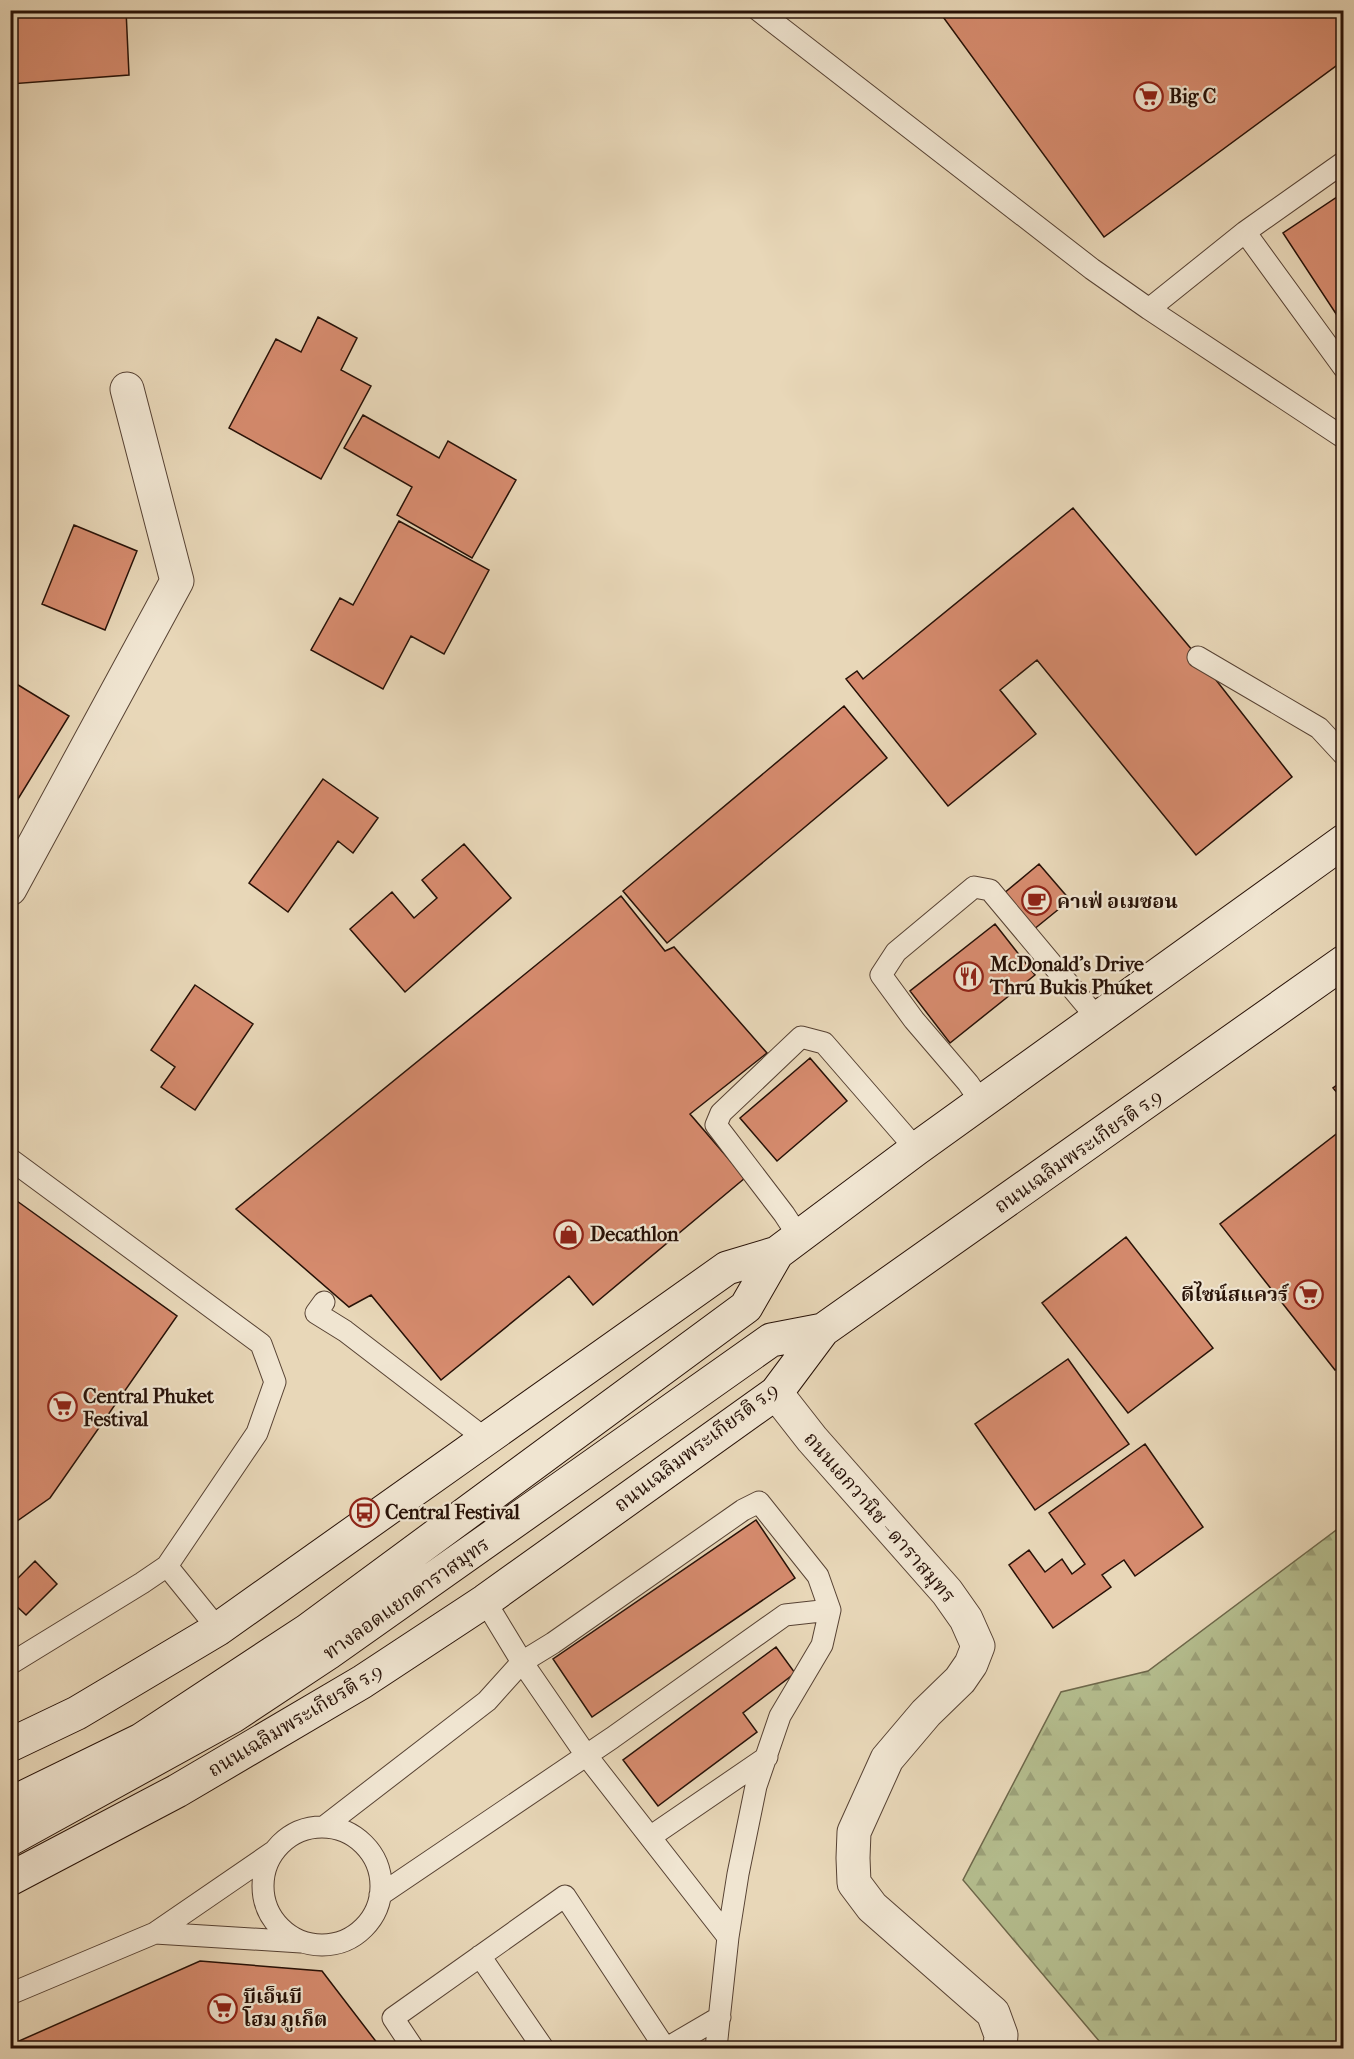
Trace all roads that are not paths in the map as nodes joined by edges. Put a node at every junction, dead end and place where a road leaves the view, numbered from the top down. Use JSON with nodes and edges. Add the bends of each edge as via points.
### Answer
{"nodes":[{"id":1,"x":758,"y":10,"type":"edge"},
{"id":2,"x":1344,"y":162,"type":"edge"},
{"id":3,"x":1245,"y":232,"type":"junction"},
{"id":4,"x":1149,"y":309,"type":"junction"},
{"id":5,"x":1344,"y":368,"type":"edge"},
{"id":6,"x":127,"y":389,"type":"dead end"},
{"id":7,"x":1344,"y":438,"type":"edge"},
{"id":8,"x":1198,"y":657,"type":"dead end"},
{"id":9,"x":1344,"y":755,"type":"edge"},
{"id":10,"x":1344,"y":841,"type":"edge"},
{"id":11,"x":10,"y":889,"type":"edge"},
{"id":12,"x":1344,"y":962,"type":"edge"},
{"id":13,"x":1097,"y":1018,"type":"junction"},
{"id":14,"x":981,"y":1102,"type":"junction"},
{"id":15,"x":916,"y":1149,"type":"junction"},
{"id":16,"x":10,"y":1159,"type":"edge"},
{"id":17,"x":788,"y":1245,"type":"junction"},
{"id":18,"x":324,"y":1302,"type":"dead end"},
{"id":19,"x":822,"y":1330,"type":"junction"},
{"id":20,"x":776,"y":1393,"type":"junction"},
{"id":21,"x":484,"y":1440,"type":"junction"},
{"id":22,"x":166,"y":1566,"type":"junction"},
{"id":23,"x":485,"y":1601,"type":"junction"},
{"id":24,"x":830,"y":1610,"type":"junction"},
{"id":25,"x":219,"y":1629,"type":"junction"},
{"id":26,"x":522,"y":1662,"type":"junction"},
{"id":27,"x":10,"y":1664,"type":"edge"},
{"id":28,"x":10,"y":1745,"type":"edge"},
{"id":29,"x":586,"y":1755,"type":"junction"},
{"id":30,"x":766,"y":1756,"type":"junction"},
{"id":31,"x":10,"y":1804,"type":"edge"},
{"id":32,"x":325,"y":1826,"type":"junction"},
{"id":33,"x":650,"y":1837,"type":"junction"},
{"id":34,"x":10,"y":1839,"type":"edge"},
{"id":35,"x":276,"y":1850,"type":"junction"},
{"id":36,"x":10,"y":1879,"type":"edge"},
{"id":37,"x":380,"y":1895,"type":"junction"},
{"id":38,"x":155,"y":1933,"type":"junction"},
{"id":39,"x":728,"y":1937,"type":"junction"},
{"id":40,"x":307,"y":1942,"type":"junction"},
{"id":41,"x":480,"y":1956,"type":"junction"},
{"id":42,"x":10,"y":1994,"type":"edge"},
{"id":43,"x":720,"y":2017,"type":"junction"},
{"id":44,"x":413,"y":2049,"type":"edge"},
{"id":45,"x":543,"y":2049,"type":"edge"},
{"id":46,"x":666,"y":2049,"type":"edge"},
{"id":47,"x":716,"y":2049,"type":"edge"},
{"id":48,"x":1000,"y":2049,"type":"edge"}],
"edges":[{"from":1,"to":4,"type":"lane"},
{"from":2,"to":3,"type":"lane"},
{"from":3,"to":4,"type":"lane"},
{"from":3,"to":5,"type":"lane"},
{"from":4,"to":7,"type":"lane"},
{"from":6,"to":11,"type":"main road","via":[[177,581]]},
{"from":8,"to":9,"type":"lane","via":[[1319,728]]},
{"from":10,"to":13,"type":"main road"},
{"from":12,"to":19,"type":"main road","name":"ถนนเฉลิมพระเกียรติ ร.9"},
{"from":13,"to":14,"type":"main road"},
{"from":13,"to":14,"type":"lane","via":[[990,890],[974,887],[897,952],[881,975]]},
{"from":14,"to":15,"type":"main road"},
{"from":15,"to":17,"type":"main road"},
{"from":15,"to":17,"type":"lane","via":[[824,1043],[801,1037],[721,1113],[716,1125],[784,1214]]},
{"from":16,"to":22,"type":"lane","via":[[261,1344],[275,1382],[256,1433]]},
{"from":17,"to":21,"type":"main road","via":[[727,1268]]},
{"from":17,"to":31,"type":"main road","name":"ทางลอดแยกดาราสมุทร","via":[[746,1307],[308,1630],[141,1740]]},
{"from":18,"to":21,"type":"lane","via":[[316,1313],[345,1331]]},
{"from":19,"to":20,"type":"main road","name":"ถนนเฉลิมพระเกียรติ ร.9"},
{"from":19,"to":34,"type":"main road","name":"ทางลอดแยกดาราสมุทร","via":[[771,1340],[233,1716]]},
{"from":20,"to":23,"type":"main road","name":"ถนนเฉลิมพระเกียรติ ร.9"},
{"from":20,"to":48,"type":"main road","name":"ถนนเอกวานิช - ดาราสมุทร","via":[[947,1592],[966,1619],[978,1646],[960,1680],[887,1759],[854,1832],[854,1883],[872,1907],[993,2013],[1001,2035]]},
{"from":21,"to":25,"type":"main road"},
{"from":22,"to":25,"type":"lane"},
{"from":22,"to":27,"type":"lane"},
{"from":23,"to":26,"type":"lane"},
{"from":23,"to":36,"type":"main road","name":"ถนนเฉลิมพระเกียรติ ร.9","via":[[362,1682],[177,1791]]},
{"from":24,"to":26,"type":"lane","via":[[818,1576],[759,1502]]},
{"from":24,"to":29,"type":"lane","via":[[786,1615]]},
{"from":24,"to":30,"type":"lane","via":[[822,1646],[780,1716]]},
{"from":25,"to":28,"type":"main road","via":[[77,1713]]},
{"from":26,"to":29,"type":"lane"},
{"from":26,"to":32,"type":"lane","via":[[487,1701]]},
{"from":29,"to":33,"type":"lane"},
{"from":29,"to":37,"type":"lane"},
{"from":30,"to":33,"type":"lane"},
{"from":30,"to":39,"type":"lane","via":[[756,1786]]},
{"from":32,"to":35,"type":"lane","via":[[297,1832]]},
{"from":32,"to":37,"type":"lane","via":[[362,1841],[374,1857],[380,1875]]},
{"from":33,"to":39,"type":"lane"},
{"from":35,"to":38,"type":"lane"},
{"from":35,"to":40,"type":"lane","via":[[266,1867],[266,1905],[290,1935]]},
{"from":37,"to":40,"type":"lane","via":[[374,1914],[346,1940],[327,1945]]},
{"from":38,"to":40,"type":"lane"},
{"from":38,"to":42,"type":"lane"},
{"from":39,"to":43,"type":"lane"},
{"from":41,"to":44,"type":"lane","via":[[393,2018]]},
{"from":41,"to":45,"type":"lane"},
{"from":41,"to":46,"type":"lane","via":[[565,1896]]},
{"from":43,"to":46,"type":"lane"},
{"from":43,"to":47,"type":"lane"}]}
